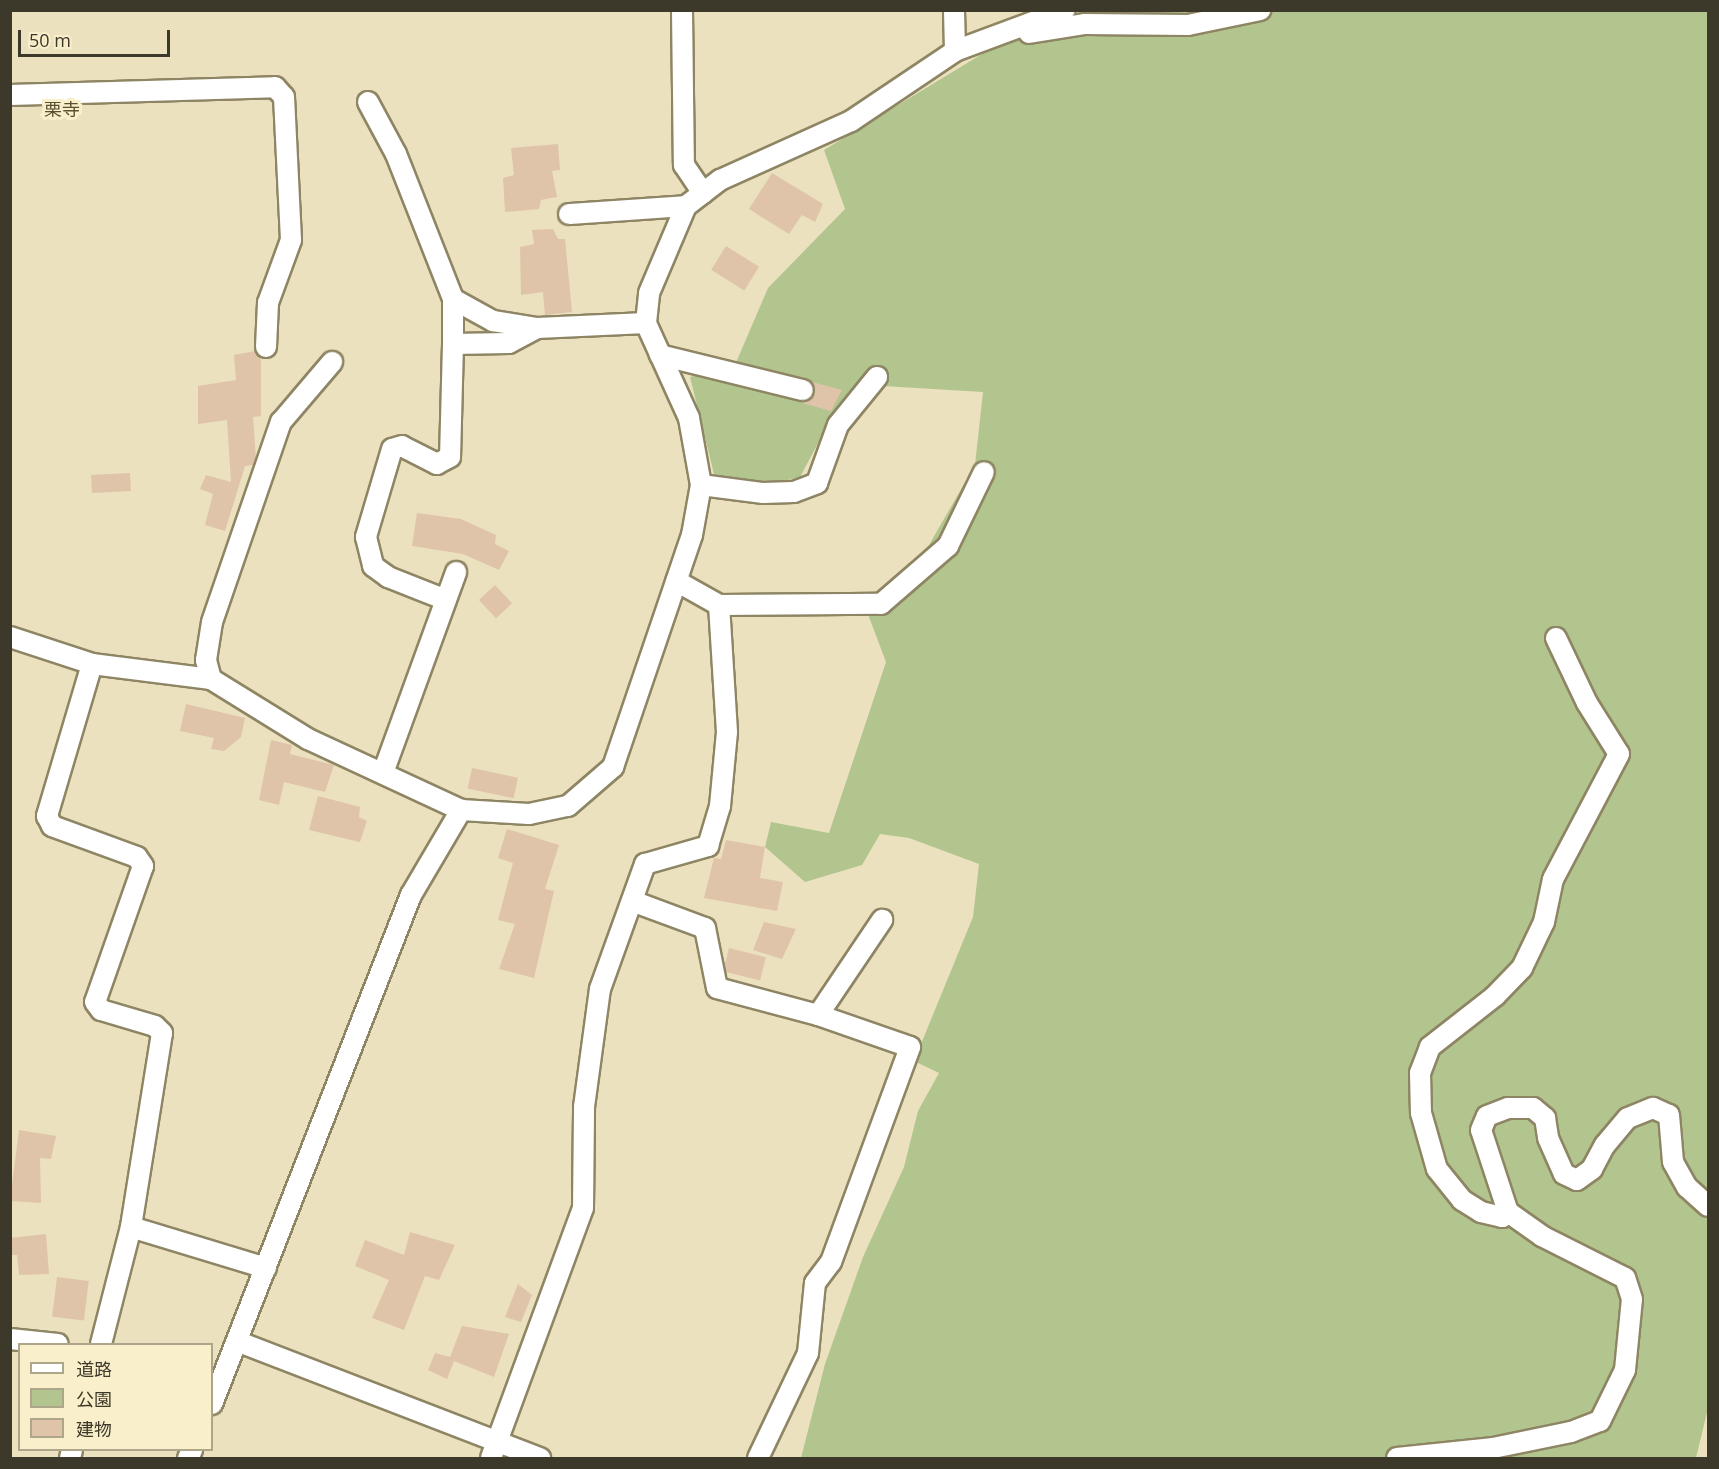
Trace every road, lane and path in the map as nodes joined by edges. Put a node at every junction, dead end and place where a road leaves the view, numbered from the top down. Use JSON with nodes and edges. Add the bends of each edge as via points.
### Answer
{"nodes":[{"id":1,"x":681,"y":10,"type":"edge"},
{"id":2,"x":954,"y":10,"type":"edge"},
{"id":3,"x":1065,"y":10,"type":"edge"},
{"id":4,"x":1260,"y":10,"type":"edge"},
{"id":5,"x":985,"y":40,"type":"junction"},
{"id":6,"x":955,"y":51,"type":"junction"},
{"id":7,"x":10,"y":95,"type":"edge"},
{"id":8,"x":368,"y":102,"type":"dead end"},
{"id":9,"x":703,"y":193,"type":"junction"},
{"id":10,"x":686,"y":206,"type":"junction"},
{"id":11,"x":569,"y":213,"type":"dead end"},
{"id":12,"x":453,"y":299,"type":"junction"},
{"id":13,"x":646,"y":323,"type":"junction"},
{"id":14,"x":537,"y":328,"type":"junction"},
{"id":15,"x":453,"y":344,"type":"junction"},
{"id":16,"x":266,"y":347,"type":"dead end"},
{"id":17,"x":660,"y":355,"type":"junction"},
{"id":18,"x":332,"y":362,"type":"dead end"},
{"id":19,"x":877,"y":377,"type":"dead end"},
{"id":20,"x":803,"y":390,"type":"dead end"},
{"id":21,"x":984,"y":472,"type":"dead end"},
{"id":22,"x":701,"y":485,"type":"junction"},
{"id":23,"x":456,"y":572,"type":"dead end"},
{"id":24,"x":676,"y":581,"type":"junction"},
{"id":25,"x":446,"y":600,"type":"junction"},
{"id":26,"x":719,"y":605,"type":"junction"},
{"id":27,"x":10,"y":637,"type":"edge"},
{"id":28,"x":1557,"y":638,"type":"dead end"},
{"id":29,"x":92,"y":663,"type":"junction"},
{"id":30,"x":211,"y":680,"type":"junction"},
{"id":31,"x":383,"y":773,"type":"junction"},
{"id":32,"x":461,"y":810,"type":"junction"},
{"id":33,"x":632,"y":901,"type":"junction"},
{"id":34,"x":882,"y":920,"type":"dead end"},
{"id":35,"x":818,"y":1015,"type":"junction"},
{"id":36,"x":1708,"y":1206,"type":"edge"},
{"id":37,"x":1508,"y":1212,"type":"junction"},
{"id":38,"x":131,"y":1227,"type":"junction"},
{"id":39,"x":266,"y":1268,"type":"junction"},
{"id":40,"x":10,"y":1339,"type":"edge"},
{"id":41,"x":239,"y":1342,"type":"junction"},
{"id":42,"x":48,"y":1343,"type":"edge"},
{"id":43,"x":101,"y":1343,"type":"edge"},
{"id":44,"x":218,"y":1375,"type":"edge"},
{"id":45,"x":213,"y":1399,"type":"edge"},
{"id":46,"x":494,"y":1451,"type":"edge"},
{"id":47,"x":540,"y":1458,"type":"edge"},
{"id":48,"x":758,"y":1458,"type":"edge"},
{"id":49,"x":1397,"y":1458,"type":"edge"}],
"edges":[{"from":1,"to":9,"type":"street","via":[[684,165]]},
{"from":2,"to":6,"type":"street"},
{"from":3,"to":5,"type":"street"},
{"from":4,"to":5,"type":"street","via":[[1188,25],[1085,24]]},
{"from":5,"to":6,"type":"street"},
{"from":6,"to":9,"type":"street","via":[[851,121],[720,180]]},
{"from":7,"to":16,"type":"street","via":[[275,87],[284,97],[291,240],[268,303]]},
{"from":8,"to":12,"type":"street","via":[[396,154]]},
{"from":9,"to":10,"type":"street"},
{"from":10,"to":11,"type":"street"},
{"from":10,"to":13,"type":"street","via":[[649,293]]},
{"from":12,"to":14,"type":"street","via":[[493,321]]},
{"from":12,"to":15,"type":"street"},
{"from":13,"to":14,"type":"street"},
{"from":13,"to":17,"type":"street"},
{"from":14,"to":15,"type":"street","via":[[510,343]]},
{"from":15,"to":25,"type":"street","via":[[450,457],[437,464],[402,446],[392,449],[366,537],[373,566],[380,572]]},
{"from":17,"to":20,"type":"street"},
{"from":17,"to":22,"type":"street","via":[[689,417]]},
{"from":18,"to":30,"type":"street","via":[[281,422],[212,622],[206,660]]},
{"from":19,"to":22,"type":"street","via":[[838,425],[817,483],[794,492],[763,493]]},
{"from":21,"to":26,"type":"street","via":[[948,546],[881,604]]},
{"from":22,"to":24,"type":"street","via":[[692,536]]},
{"from":23,"to":25,"type":"street"},
{"from":24,"to":26,"type":"street"},
{"from":24,"to":32,"type":"street","via":[[613,767],[568,806],[529,814]]},
{"from":25,"to":31,"type":"street"},
{"from":26,"to":33,"type":"street","via":[[727,732],[720,806],[708,846],[645,864]]},
{"from":27,"to":29,"type":"street"},
{"from":28,"to":37,"type":"street","via":[[1587,703],[1619,754],[1553,879],[1544,922],[1522,968],[1495,996],[1431,1047],[1420,1073],[1421,1113],[1437,1169],[1462,1200],[1481,1212],[1502,1216]]},
{"from":29,"to":30,"type":"street"},
{"from":29,"to":38,"type":"street","via":[[47,816],[52,826],[137,856],[143,866],[95,1002],[101,1010],[155,1026],[162,1033]]},
{"from":30,"to":31,"type":"street","via":[[308,739]]},
{"from":31,"to":32,"type":"street"},
{"from":32,"to":39,"type":"street","via":[[411,895]]},
{"from":33,"to":35,"type":"street","via":[[705,928],[717,988]]},
{"from":33,"to":46,"type":"street","via":[[600,989],[585,1107],[583,1208]]},
{"from":34,"to":35,"type":"street"},
{"from":35,"to":48,"type":"street","via":[[910,1047],[831,1262],[815,1283],[808,1353]]},
{"from":36,"to":37,"type":"street","via":[[1687,1188],[1673,1162],[1669,1115],[1653,1108],[1628,1118],[1605,1144],[1592,1168],[1577,1180],[1564,1174],[1548,1138],[1545,1118],[1533,1108],[1508,1108],[1487,1116],[1480,1130]]},
{"from":37,"to":49,"type":"street","via":[[1542,1236],[1625,1278],[1632,1299],[1625,1370],[1600,1420],[1571,1431],[1493,1448]]},
{"from":38,"to":39,"type":"street"},
{"from":38,"to":43,"type":"street"},
{"from":39,"to":41,"type":"street"},
{"from":40,"to":42,"type":"street"},
{"from":41,"to":44,"type":"street"},
{"from":41,"to":46,"type":"street"},
{"from":44,"to":45,"type":"street"},
{"from":46,"to":47,"type":"street"}]}
